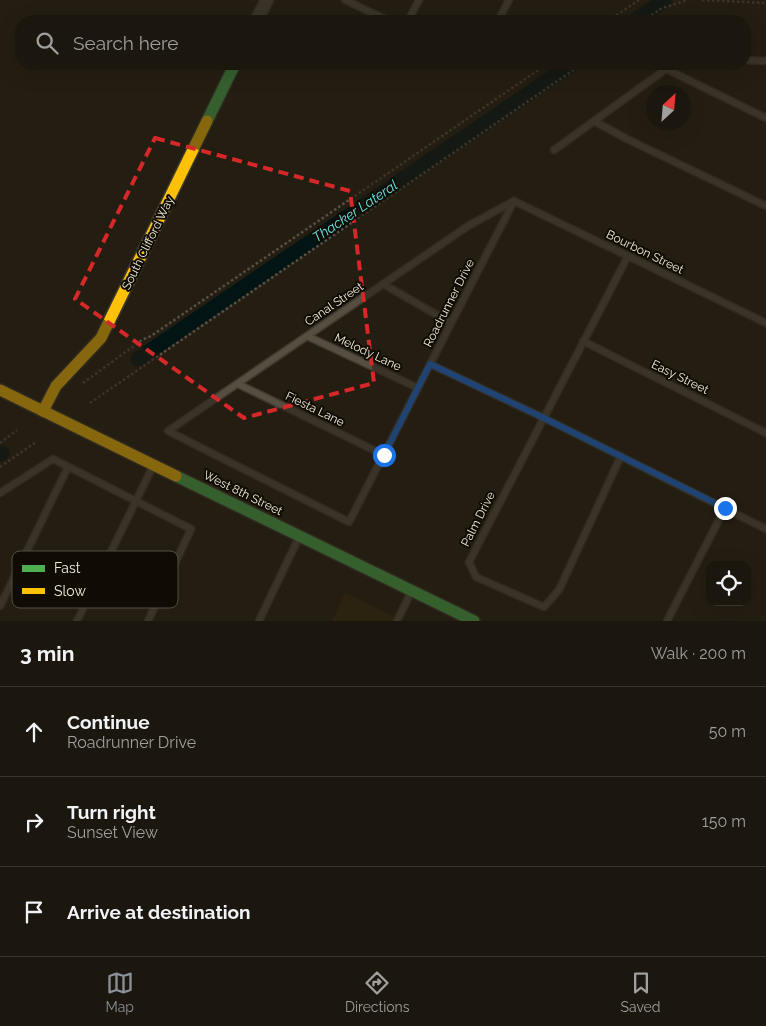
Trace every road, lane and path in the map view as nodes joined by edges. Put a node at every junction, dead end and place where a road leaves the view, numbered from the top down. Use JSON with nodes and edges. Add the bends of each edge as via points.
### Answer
{"nodes":[{"id":1,"x":267,"y":0,"type":"edge"},
{"id":2,"x":345,"y":0,"type":"edge"},
{"id":3,"x":419,"y":0,"type":"edge"},
{"id":4,"x":508,"y":0,"type":"edge"},
{"id":5,"x":639,"y":0,"type":"edge"},
{"id":6,"x":688,"y":0,"type":"edge"},
{"id":7,"x":702,"y":0,"type":"edge"},
{"id":8,"x":766,"y":3,"type":"edge"},
{"id":9,"x":259,"y":15,"type":"edge"},
{"id":10,"x":376,"y":15,"type":"edge"},
{"id":11,"x":411,"y":15,"type":"edge"},
{"id":12,"x":501,"y":15,"type":"edge"},
{"id":13,"x":617,"y":15,"type":"edge"},
{"id":14,"x":652,"y":15,"type":"edge"},
{"id":15,"x":751,"y":60,"type":"edge"},
{"id":16,"x":766,"y":61,"type":"edge"},
{"id":17,"x":232,"y":70,"type":"edge"},
{"id":18,"x":538,"y":70,"type":"edge"},
{"id":19,"x":573,"y":70,"type":"edge"},
{"id":20,"x":665,"y":70,"type":"edge"},
{"id":21,"x":668,"y":70,"type":"edge"},
{"id":22,"x":766,"y":118,"type":"edge"},
{"id":23,"x":594,"y":121,"type":"junction"},
{"id":24,"x":554,"y":150,"type":"dead end"},
{"id":25,"x":514,"y":201,"type":"junction"},
{"id":26,"x":766,"y":206,"type":"edge"},
{"id":27,"x":628,"y":256,"type":"junction"},
{"id":28,"x":384,"y":284,"type":"junction"},
{"id":29,"x":451,"y":323,"type":"junction"},
{"id":30,"x":766,"y":324,"type":"edge"},
{"id":31,"x":307,"y":336,"type":"junction"},
{"id":32,"x":583,"y":341,"type":"junction"},
{"id":33,"x":430,"y":364,"type":"junction"},
{"id":34,"x":81,"y":384,"type":"dead end"},
{"id":35,"x":238,"y":384,"type":"junction"},
{"id":36,"x":418,"y":388,"type":"junction"},
{"id":37,"x":1,"y":392,"type":"edge"},
{"id":38,"x":90,"y":404,"type":"dead end"},
{"id":39,"x":43,"y":411,"type":"junction"},
{"id":40,"x":544,"y":418,"type":"junction"},
{"id":41,"x":17,"y":430,"type":"dead end"},
{"id":42,"x":766,"y":432,"type":"edge"},
{"id":43,"x":0,"y":442,"type":"edge"},
{"id":44,"x":36,"y":442,"type":"dead end"},
{"id":45,"x":384,"y":455,"type":"junction"},
{"id":46,"x":621,"y":456,"type":"junction"},
{"id":47,"x":154,"y":465,"type":"junction"},
{"id":48,"x":68,"y":467,"type":"junction"},
{"id":49,"x":0,"y":468,"type":"edge"},
{"id":50,"x":0,"y":493,"type":"edge"},
{"id":51,"x":136,"y":501,"type":"junction"},
{"id":52,"x":725,"y":508,"type":"junction"},
{"id":53,"x":349,"y":522,"type":"joint"},
{"id":54,"x":766,"y":529,"type":"edge"},
{"id":55,"x":300,"y":536,"type":"junction"},
{"id":56,"x":27,"y":551,"type":"edge"},
{"id":57,"x":111,"y":551,"type":"edge"},
{"id":58,"x":178,"y":557,"type":"edge"},
{"id":59,"x":12,"y":581,"type":"edge"},
{"id":60,"x":412,"y":590,"type":"junction"},
{"id":61,"x":0,"y":606,"type":"edge"},
{"id":62,"x":83,"y":608,"type":"edge"},
{"id":63,"x":154,"y":608,"type":"edge"},
{"id":64,"x":77,"y":621,"type":"edge"},
{"id":65,"x":148,"y":621,"type":"edge"},
{"id":66,"x":259,"y":621,"type":"edge"},
{"id":67,"x":397,"y":621,"type":"edge"},
{"id":68,"x":474,"y":621,"type":"edge"},
{"id":69,"x":667,"y":621,"type":"edge"}],
"edges":[{"from":1,"to":9,"type":"street"},
{"from":2,"to":10,"type":"lane"},
{"from":3,"to":11,"type":"lane"},
{"from":4,"to":12,"type":"lane"},
{"from":5,"to":13,"type":"path"},
{"from":6,"to":14,"type":"path","via":[[662,8]]},
{"from":7,"to":8,"type":"path"},
{"from":15,"to":16,"type":"lane"},
{"from":17,"to":39,"type":"main road","name":"South Clifford Way","via":[[101,338],[56,386]]},
{"from":18,"to":34,"type":"path"},
{"from":19,"to":38,"type":"path"},
{"from":20,"to":23,"type":"lane"},
{"from":21,"to":22,"type":"lane"},
{"from":23,"to":24,"type":"lane"},
{"from":23,"to":26,"type":"lane"},
{"from":25,"to":27,"type":"lane","name":"Bourbon Street"},
{"from":25,"to":28,"type":"lane","name":"Canal Street","via":[[468,226]]},
{"from":25,"to":29,"type":"lane","name":"Roadrunner Drive"},
{"from":27,"to":30,"type":"lane","name":"Bourbon Street"},
{"from":27,"to":32,"type":"lane","name":"Palm Drive"},
{"from":28,"to":29,"type":"lane"},
{"from":28,"to":31,"type":"lane","name":"Canal Street"},
{"from":29,"to":33,"type":"lane","name":"Roadrunner Drive"},
{"from":31,"to":35,"type":"lane","name":"Canal Street"},
{"from":31,"to":36,"type":"lane","name":"Melody Lane"},
{"from":32,"to":40,"type":"lane","name":"Palm Drive"},
{"from":32,"to":42,"type":"lane","name":"Easy Street"},
{"from":33,"to":36,"type":"lane","name":"Roadrunner Drive"},
{"from":33,"to":40,"type":"lane"},
{"from":35,"to":45,"type":"lane","name":"Fiesta Lane"},
{"from":35,"to":53,"type":"lane","name":"Canal Street","via":[[168,431]]},
{"from":36,"to":45,"type":"lane","name":"Roadrunner Drive"},
{"from":37,"to":39,"type":"main road","name":"West 8th Street"},
{"from":39,"to":47,"type":"main road","name":"West 8th Street"},
{"from":40,"to":46,"type":"lane"},
{"from":40,"to":46,"type":"lane","name":"Palm Drive","via":[[469,562],[476,577],[544,607],[559,590]]},
{"from":41,"to":43,"type":"path"},
{"from":44,"to":49,"type":"path"},
{"from":45,"to":53,"type":"lane","name":"Roadrunner Drive"},
{"from":46,"to":52,"type":"lane"},
{"from":47,"to":51,"type":"lane"},
{"from":47,"to":55,"type":"main road","name":"West 8th Street"},
{"from":48,"to":50,"type":"lane","via":[[53,459]]},
{"from":48,"to":51,"type":"lane"},
{"from":48,"to":56,"type":"lane"},
{"from":51,"to":57,"type":"lane"},
{"from":51,"to":58,"type":"lane","via":[[191,529]]},
{"from":52,"to":54,"type":"lane"},
{"from":52,"to":69,"type":"lane"},
{"from":55,"to":60,"type":"main road","name":"West 8th Street"},
{"from":55,"to":66,"type":"lane"},
{"from":59,"to":61,"type":"lane"},
{"from":60,"to":67,"type":"lane"},
{"from":60,"to":68,"type":"main road","name":"West 8th Street"},
{"from":62,"to":64,"type":"lane"},
{"from":63,"to":65,"type":"lane"}]}
